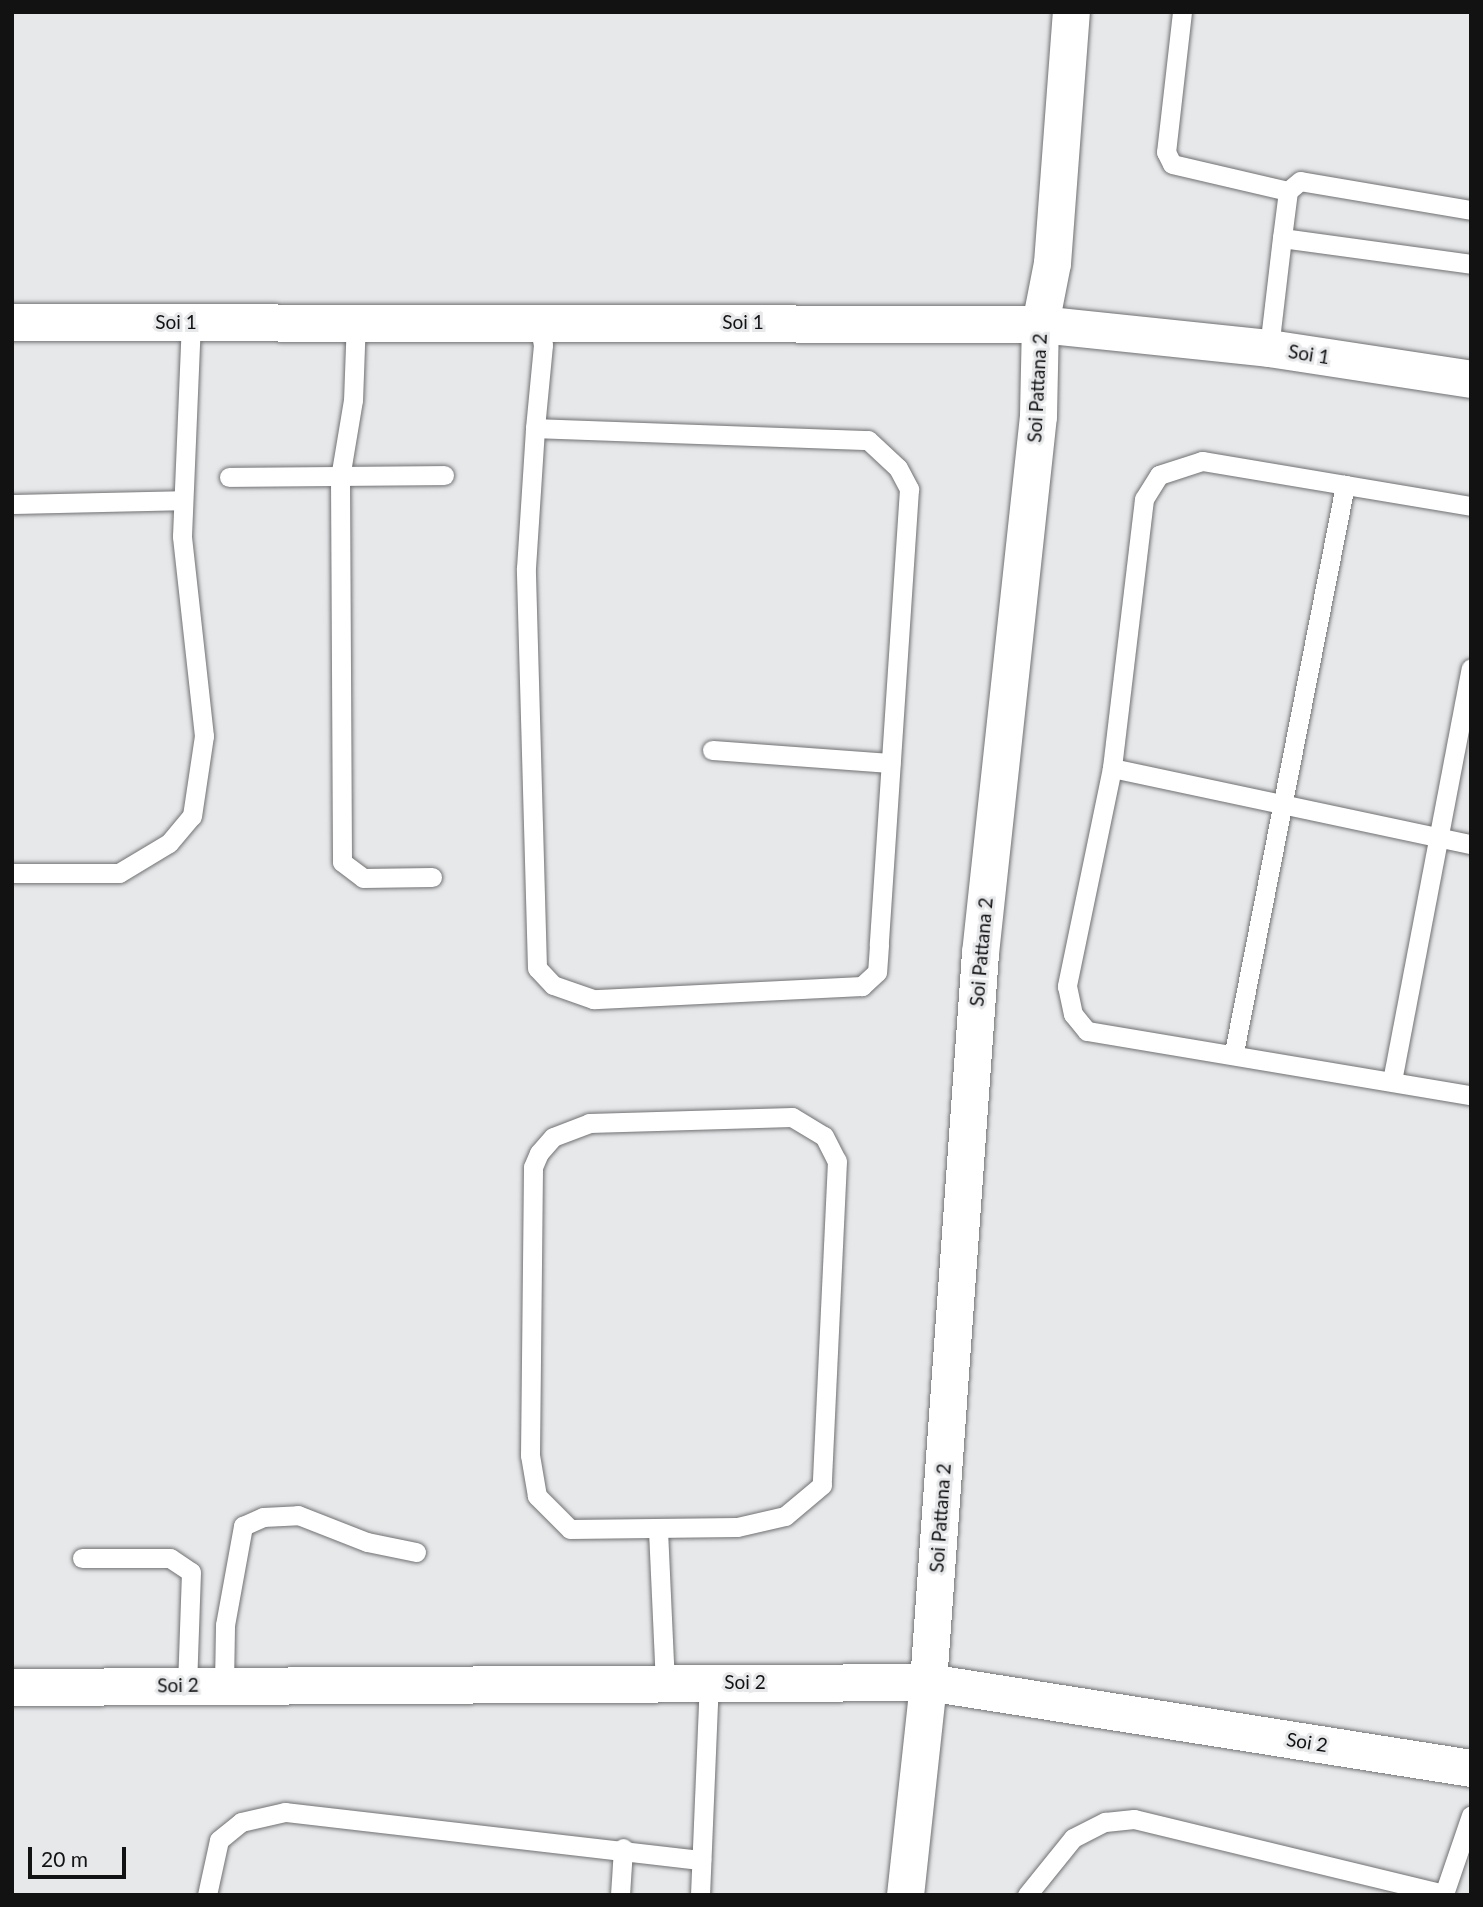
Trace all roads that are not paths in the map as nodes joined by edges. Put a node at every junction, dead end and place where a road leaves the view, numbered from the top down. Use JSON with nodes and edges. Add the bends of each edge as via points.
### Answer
{"nodes":[{"id":1,"x":1071,"y":12,"type":"edge"},
{"id":2,"x":1182,"y":12,"type":"edge"},
{"id":3,"x":1288,"y":191,"type":"junction"},
{"id":4,"x":1471,"y":210,"type":"edge"},
{"id":5,"x":1282,"y":238,"type":"junction"},
{"id":6,"x":1471,"y":264,"type":"edge"},
{"id":7,"x":356,"y":318,"type":"junction"},
{"id":8,"x":538,"y":320,"type":"junction"},
{"id":9,"x":12,"y":322,"type":"edge"},
{"id":10,"x":191,"y":322,"type":"junction"},
{"id":11,"x":1040,"y":324,"type":"junction"},
{"id":12,"x":1269,"y":348,"type":"junction"},
{"id":13,"x":1471,"y":379,"type":"edge"},
{"id":14,"x":536,"y":428,"type":"junction"},
{"id":15,"x":444,"y":475,"type":"dead end"},
{"id":16,"x":229,"y":477,"type":"dead end"},
{"id":17,"x":341,"y":478,"type":"junction"},
{"id":18,"x":1345,"y":485,"type":"junction"},
{"id":19,"x":183,"y":500,"type":"junction"},
{"id":20,"x":12,"y":504,"type":"edge"},
{"id":21,"x":1471,"y":506,"type":"edge"},
{"id":22,"x":1471,"y":668,"type":"edge"},
{"id":23,"x":712,"y":750,"type":"dead end"},
{"id":24,"x":891,"y":763,"type":"junction"},
{"id":25,"x":1112,"y":768,"type":"junction"},
{"id":26,"x":1283,"y":804,"type":"junction"},
{"id":27,"x":1440,"y":838,"type":"junction"},
{"id":28,"x":1471,"y":844,"type":"edge"},
{"id":29,"x":12,"y":873,"type":"edge"},
{"id":30,"x":432,"y":877,"type":"dead end"},
{"id":31,"x":1234,"y":1052,"type":"junction"},
{"id":32,"x":1392,"y":1081,"type":"junction"},
{"id":33,"x":1471,"y":1095,"type":"edge"},
{"id":34,"x":658,"y":1530,"type":"junction"},
{"id":35,"x":416,"y":1552,"type":"dead end"},
{"id":36,"x":82,"y":1558,"type":"dead end"},
{"id":37,"x":664,"y":1682,"type":"junction"},
{"id":38,"x":709,"y":1682,"type":"junction"},
{"id":39,"x":928,"y":1682,"type":"junction"},
{"id":40,"x":224,"y":1684,"type":"junction"},
{"id":41,"x":187,"y":1685,"type":"junction"},
{"id":42,"x":12,"y":1687,"type":"edge"},
{"id":43,"x":1471,"y":1768,"type":"edge"},
{"id":44,"x":1471,"y":1815,"type":"edge"},
{"id":45,"x":623,"y":1848,"type":"junction"},
{"id":46,"x":701,"y":1860,"type":"junction"},
{"id":47,"x":1445,"y":1894,"type":"edge"},
{"id":48,"x":207,"y":1895,"type":"edge"},
{"id":49,"x":620,"y":1895,"type":"edge"},
{"id":50,"x":700,"y":1895,"type":"edge"},
{"id":51,"x":905,"y":1895,"type":"edge"},
{"id":52,"x":1027,"y":1895,"type":"edge"}],
"edges":[{"from":1,"to":11,"type":"street","name":"Soi Pattana 2","via":[[1052,263]]},
{"from":2,"to":3,"type":"lane","via":[[1166,152],[1172,164]]},
{"from":3,"to":4,"type":"lane","via":[[1300,181],[1322,182]]},
{"from":3,"to":5,"type":"lane"},
{"from":5,"to":6,"type":"lane"},
{"from":5,"to":12,"type":"lane"},
{"from":7,"to":8,"type":"street","name":"Soi 1"},
{"from":7,"to":10,"type":"street","name":"Soi 1"},
{"from":7,"to":17,"type":"lane","via":[[354,400]]},
{"from":8,"to":11,"type":"street","name":"Soi 1"},
{"from":8,"to":14,"type":"lane","via":[[543,345]]},
{"from":9,"to":10,"type":"street","name":"Soi 1"},
{"from":10,"to":19,"type":"lane"},
{"from":11,"to":12,"type":"street","name":"Soi 1"},
{"from":11,"to":39,"type":"street","name":"Soi Pattana 2","via":[[1038,416],[980,953]]},
{"from":12,"to":13,"type":"street","name":"Soi 1"},
{"from":14,"to":24,"type":"lane","via":[[868,440],[898,468],[909,489]]},
{"from":14,"to":24,"type":"lane","via":[[526,568],[537,968],[553,985],[593,999],[862,986],[877,972]]},
{"from":15,"to":17,"type":"lane"},
{"from":16,"to":17,"type":"lane"},
{"from":17,"to":30,"type":"lane","via":[[342,862],[363,878]]},
{"from":18,"to":21,"type":"lane"},
{"from":18,"to":25,"type":"lane","via":[[1202,461],[1159,475],[1144,499]]},
{"from":18,"to":26,"type":"lane"},
{"from":19,"to":20,"type":"lane"},
{"from":19,"to":29,"type":"lane","via":[[204,736],[192,816],[169,843],[119,873]]},
{"from":22,"to":27,"type":"lane"},
{"from":23,"to":24,"type":"lane"},
{"from":25,"to":26,"type":"lane"},
{"from":25,"to":31,"type":"lane","via":[[1067,986],[1073,1014],[1087,1031]]},
{"from":26,"to":27,"type":"lane"},
{"from":26,"to":31,"type":"lane"},
{"from":27,"to":28,"type":"lane"},
{"from":27,"to":32,"type":"lane"},
{"from":31,"to":32,"type":"lane"},
{"from":32,"to":33,"type":"lane"},
{"from":34,"to":34,"type":"lane","via":[[737,1527],[785,1516],[822,1485],[837,1161],[824,1136],[792,1117],[589,1123],[553,1137],[533,1167],[530,1455],[537,1496],[570,1529]]},
{"from":34,"to":37,"type":"lane"},
{"from":35,"to":40,"type":"lane","via":[[368,1542],[298,1514],[243,1526],[225,1625]]},
{"from":36,"to":41,"type":"lane","via":[[170,1558],[191,1572]]},
{"from":37,"to":38,"type":"street","name":"Soi 2"},
{"from":37,"to":40,"type":"street","name":"Soi 2"},
{"from":38,"to":39,"type":"street","name":"Soi 2"},
{"from":38,"to":46,"type":"lane"},
{"from":39,"to":43,"type":"street","name":"Soi 2"},
{"from":39,"to":51,"type":"street","name":"Soi Pattana 2"},
{"from":40,"to":41,"type":"street","name":"Soi 2"},
{"from":41,"to":42,"type":"street","name":"Soi 2"},
{"from":44,"to":47,"type":"lane"},
{"from":45,"to":46,"type":"lane"},
{"from":45,"to":48,"type":"lane","via":[[285,1812],[241,1822],[219,1840]]},
{"from":45,"to":49,"type":"lane"},
{"from":46,"to":50,"type":"lane"},
{"from":47,"to":52,"type":"lane","via":[[1134,1819],[1105,1822],[1073,1838]]}]}
